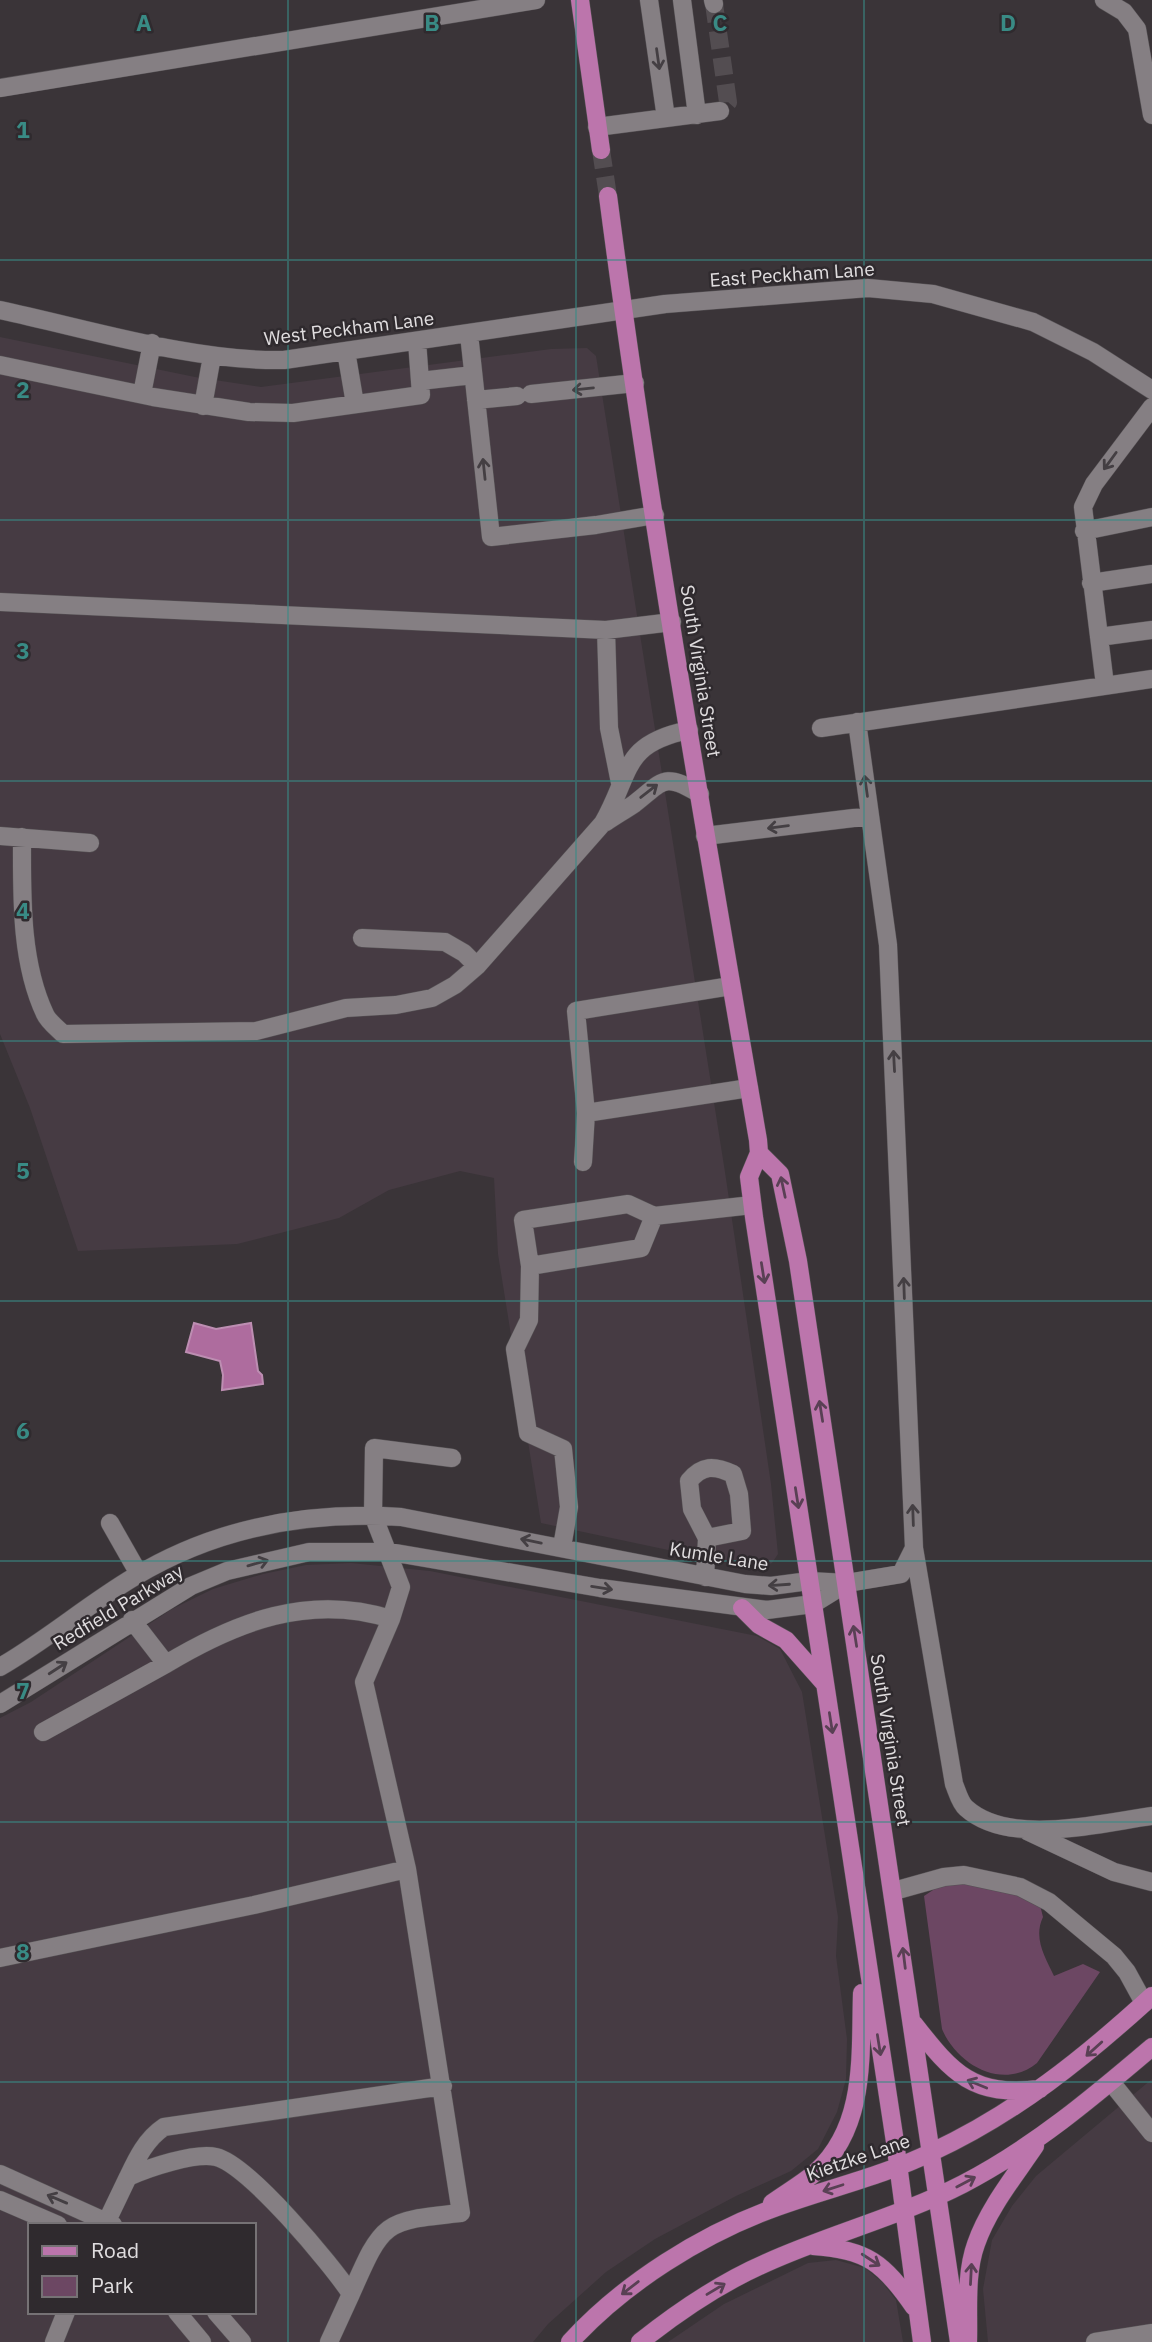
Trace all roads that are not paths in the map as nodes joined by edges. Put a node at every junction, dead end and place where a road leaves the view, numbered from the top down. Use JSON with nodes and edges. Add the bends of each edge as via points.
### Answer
{"nodes":[{"id":1,"x":536,"y":0,"type":"edge"},
{"id":2,"x":580,"y":0,"type":"edge"},
{"id":3,"x":649,"y":0,"type":"edge"},
{"id":4,"x":682,"y":0,"type":"edge"},
{"id":5,"x":1104,"y":0,"type":"edge"},
{"id":6,"x":0,"y":88,"type":"edge"},
{"id":7,"x":720,"y":111,"type":"dead end"},
{"id":8,"x":697,"y":115,"type":"junction"},
{"id":9,"x":1152,"y":115,"type":"edge"},
{"id":10,"x":666,"y":118,"type":"junction"},
{"id":11,"x":597,"y":127,"type":"junction"},
{"id":12,"x":601,"y":150,"type":"tunnel mouth"},
{"id":13,"x":608,"y":196,"type":"tunnel mouth"},
{"id":14,"x":622,"y":309,"type":"junction"},
{"id":15,"x":0,"y":310,"type":"edge"},
{"id":16,"x":469,"y":334,"type":"junction"},
{"id":17,"x":417,"y":341,"type":"junction"},
{"id":18,"x":152,"y":343,"type":"junction"},
{"id":19,"x":346,"y":351,"type":"junction"},
{"id":20,"x":212,"y":356,"type":"junction"},
{"id":21,"x":0,"y":365,"type":"edge"},
{"id":22,"x":473,"y":375,"type":"junction"},
{"id":23,"x":420,"y":381,"type":"junction"},
{"id":24,"x":635,"y":383,"type":"junction"},
{"id":25,"x":1152,"y":390,"type":"edge"},
{"id":26,"x":142,"y":394,"type":"junction"},
{"id":27,"x":477,"y":400,"type":"junction"},
{"id":28,"x":355,"y":404,"type":"junction"},
{"id":29,"x":203,"y":406,"type":"junction"},
{"id":30,"x":1152,"y":408,"type":"edge"},
{"id":31,"x":655,"y":514,"type":"junction"},
{"id":32,"x":1152,"y":517,"type":"edge"},
{"id":33,"x":1084,"y":531,"type":"junction"},
{"id":34,"x":1152,"y":574,"type":"edge"},
{"id":35,"x":1091,"y":583,"type":"junction"},
{"id":36,"x":0,"y":602,"type":"edge"},
{"id":37,"x":672,"y":622,"type":"junction"},
{"id":38,"x":606,"y":629,"type":"junction"},
{"id":39,"x":1152,"y":630,"type":"edge"},
{"id":40,"x":1099,"y":637,"type":"junction"},
{"id":41,"x":1152,"y":678,"type":"edge"},
{"id":42,"x":1105,"y":685,"type":"junction"},
{"id":43,"x":857,"y":722,"type":"junction"},
{"id":44,"x":821,"y":728,"type":"dead end"},
{"id":45,"x":689,"y":730,"type":"junction"},
{"id":46,"x":620,"y":783,"type":"junction"},
{"id":47,"x":699,"y":794,"type":"junction"},
{"id":48,"x":870,"y":816,"type":"junction"},
{"id":49,"x":603,"y":823,"type":"junction"},
{"id":50,"x":0,"y":836,"type":"edge"},
{"id":51,"x":705,"y":836,"type":"junction"},
{"id":52,"x":22,"y":837,"type":"junction"},
{"id":53,"x":90,"y":842,"type":"dead end"},
{"id":54,"x":362,"y":939,"type":"dead end"},
{"id":55,"x":477,"y":966,"type":"junction"},
{"id":56,"x":732,"y":986,"type":"junction"},
{"id":57,"x":749,"y":1088,"type":"junction"},
{"id":58,"x":586,"y":1114,"type":"junction"},
{"id":59,"x":759,"y":1153,"type":"junction"},
{"id":60,"x":583,"y":1162,"type":"dead end"},
{"id":61,"x":752,"y":1205,"type":"junction"},
{"id":62,"x":654,"y":1216,"type":"junction"},
{"id":63,"x":530,"y":1266,"type":"junction"},
{"id":64,"x":452,"y":1458,"type":"dead end"},
{"id":65,"x":373,"y":1516,"type":"junction"},
{"id":66,"x":110,"y":1523,"type":"dead end"},
{"id":67,"x":707,"y":1538,"type":"junction"},
{"id":68,"x":562,"y":1547,"type":"junction"},
{"id":69,"x":914,"y":1548,"type":"junction"},
{"id":70,"x":390,"y":1552,"type":"junction"},
{"id":71,"x":139,"y":1574,"type":"junction"},
{"id":72,"x":705,"y":1577,"type":"junction"},
{"id":73,"x":810,"y":1581,"type":"junction"},
{"id":74,"x":847,"y":1583,"type":"junction"},
{"id":75,"x":813,"y":1604,"type":"junction"},
{"id":76,"x":742,"y":1608,"type":"junction"},
{"id":77,"x":391,"y":1619,"type":"junction"},
{"id":78,"x":132,"y":1620,"type":"junction"},
{"id":79,"x":166,"y":1664,"type":"junction"},
{"id":80,"x":0,"y":1667,"type":"edge"},
{"id":81,"x":825,"y":1684,"type":"junction"},
{"id":82,"x":0,"y":1704,"type":"edge"},
{"id":83,"x":44,"y":1732,"type":"dead end"},
{"id":84,"x":1152,"y":1816,"type":"edge"},
{"id":85,"x":1027,"y":1831,"type":"junction"},
{"id":86,"x":407,"y":1869,"type":"junction"},
{"id":87,"x":1152,"y":1882,"type":"edge"},
{"id":88,"x":894,"y":1891,"type":"junction"},
{"id":89,"x":864,"y":1947,"type":"junction"},
{"id":90,"x":0,"y":1958,"type":"edge"},
{"id":91,"x":1148,"y":2000,"type":"edge"},
{"id":92,"x":911,"y":2021,"type":"junction"},
{"id":93,"x":1152,"y":2047,"type":"edge"},
{"id":94,"x":1111,"y":2082,"type":"junction"},
{"id":95,"x":443,"y":2086,"type":"junction"},
{"id":96,"x":1044,"y":2088,"type":"junction"},
{"id":97,"x":1152,"y":2133,"type":"edge"},
{"id":98,"x":1038,"y":2140,"type":"junction"},
{"id":99,"x":930,"y":2153,"type":"junction"},
{"id":100,"x":898,"y":2167,"type":"junction"},
{"id":101,"x":0,"y":2174,"type":"edge"},
{"id":102,"x":128,"y":2176,"type":"junction"},
{"id":103,"x":937,"y":2195,"type":"junction"},
{"id":104,"x":0,"y":2200,"type":"edge"},
{"id":105,"x":904,"y":2208,"type":"junction"},
{"id":106,"x":749,"y":2218,"type":"junction"},
{"id":107,"x":53,"y":2223,"type":"edge"},
{"id":108,"x":106,"y":2223,"type":"edge"},
{"id":109,"x":108,"y":2223,"type":"edge"},
{"id":110,"x":806,"y":2246,"type":"junction"},
{"id":111,"x":351,"y":2294,"type":"junction"},
{"id":112,"x":918,"y":2312,"type":"junction"},
{"id":113,"x":65,"y":2314,"type":"edge"},
{"id":114,"x":179,"y":2314,"type":"edge"},
{"id":115,"x":218,"y":2314,"type":"edge"},
{"id":116,"x":1152,"y":2333,"type":"edge"},
{"id":117,"x":54,"y":2342,"type":"edge"},
{"id":118,"x":202,"y":2342,"type":"edge"},
{"id":119,"x":242,"y":2342,"type":"edge"},
{"id":120,"x":329,"y":2342,"type":"edge"},
{"id":121,"x":570,"y":2342,"type":"edge"},
{"id":122,"x":640,"y":2342,"type":"edge"},
{"id":123,"x":922,"y":2342,"type":"edge"},
{"id":124,"x":959,"y":2342,"type":"edge"},
{"id":125,"x":968,"y":2342,"type":"edge"},
{"id":126,"x":1095,"y":2342,"type":"edge"}],
"edges":[{"from":1,"to":6,"type":"street"},
{"from":2,"to":11,"type":"main road"},
{"from":3,"to":10,"type":"street","one_way":true},
{"from":4,"to":8,"type":"street"},
{"from":5,"to":9,"type":"street","via":[[1124,12],[1138,29]]},
{"from":7,"to":8,"type":"street"},
{"from":8,"to":10,"type":"street"},
{"from":10,"to":11,"type":"street"},
{"from":11,"to":12,"type":"main road"},
{"from":13,"to":14,"type":"main road","name":"South Virginia Street"},
{"from":14,"to":16,"type":"street","name":"West Peckham Lane"},
{"from":14,"to":24,"type":"main road","name":"South Virginia Street"},
{"from":14,"to":25,"type":"street","name":"East Peckham Lane","via":[[834,289],[933,294],[1033,322],[1093,352]]},
{"from":15,"to":18,"type":"street","name":"West Peckham Lane"},
{"from":16,"to":17,"type":"street","name":"West Peckham Lane"},
{"from":16,"to":22,"type":"street"},
{"from":17,"to":19,"type":"street","name":"West Peckham Lane"},
{"from":17,"to":23,"type":"street"},
{"from":18,"to":20,"type":"street","name":"West Peckham Lane"},
{"from":18,"to":26,"type":"street"},
{"from":19,"to":20,"type":"street","name":"West Peckham Lane","via":[[284,360]]},
{"from":19,"to":28,"type":"street"},
{"from":20,"to":29,"type":"street"},
{"from":21,"to":26,"type":"street"},
{"from":22,"to":23,"type":"street"},
{"from":22,"to":27,"type":"street"},
{"from":23,"to":28,"type":"street","via":[[421,395]]},
{"from":24,"to":27,"type":"street","one_way":true},
{"from":24,"to":31,"type":"main road","name":"South Virginia Street"},
{"from":26,"to":29,"type":"street"},
{"from":31,"to":27,"type":"street","one_way":true,"via":[[491,537]]},
{"from":28,"to":29,"type":"street","via":[[293,413]]},
{"from":30,"to":33,"type":"street","one_way":true,"via":[[1094,484],[1083,507]]},
{"from":31,"to":37,"type":"main road","name":"South Virginia Street"},
{"from":32,"to":33,"type":"street"},
{"from":33,"to":35,"type":"street"},
{"from":34,"to":35,"type":"street"},
{"from":35,"to":40,"type":"street"},
{"from":36,"to":38,"type":"street"},
{"from":37,"to":38,"type":"street"},
{"from":37,"to":45,"type":"main road","name":"South Virginia Street"},
{"from":38,"to":46,"type":"street","via":[[609,727]]},
{"from":39,"to":40,"type":"street"},
{"from":40,"to":42,"type":"street"},
{"from":41,"to":42,"type":"street"},
{"from":42,"to":43,"type":"street"},
{"from":43,"to":44,"type":"street"},
{"from":48,"to":43,"type":"street","one_way":true},
{"from":45,"to":46,"type":"street","via":[[659,736],[640,750]]},
{"from":45,"to":47,"type":"main road","name":"South Virginia Street"},
{"from":46,"to":49,"type":"street"},
{"from":49,"to":47,"type":"street","one_way":true,"via":[[666,781],[681,782]]},
{"from":47,"to":51,"type":"main road","name":"South Virginia Street"},
{"from":48,"to":51,"type":"street","one_way":true},
{"from":69,"to":48,"type":"street","one_way":true,"via":[[888,945]]},
{"from":49,"to":55,"type":"street"},
{"from":50,"to":52,"type":"street"},
{"from":51,"to":56,"type":"main road","name":"South Virginia Street"},
{"from":52,"to":53,"type":"street"},
{"from":52,"to":55,"type":"street","via":[[22,899],[32,974],[46,1016],[63,1034],[256,1031],[346,1008],[432,998]]},
{"from":54,"to":55,"type":"street","via":[[445,942]]},
{"from":56,"to":57,"type":"main road","name":"South Virginia Street"},
{"from":56,"to":58,"type":"street","via":[[576,1012]]},
{"from":57,"to":58,"type":"street"},
{"from":57,"to":59,"type":"main road","name":"South Virginia Street"},
{"from":58,"to":60,"type":"street"},
{"from":59,"to":61,"type":"main road","name":"South Virginia Street","via":[[749,1177]]},
{"from":74,"to":59,"type":"main road","name":"South Virginia Street","one_way":true,"via":[[793,1234],[780,1174]]},
{"from":61,"to":62,"type":"street"},
{"from":61,"to":73,"type":"main road","name":"South Virginia Street","one_way":true},
{"from":62,"to":63,"type":"street","via":[[640,1248]]},
{"from":62,"to":63,"type":"street","via":[[628,1204],[523,1220]]},
{"from":63,"to":68,"type":"street","via":[[529,1320],[516,1349],[528,1433],[563,1449],[569,1507]]},
{"from":64,"to":65,"type":"street","via":[[374,1448]]},
{"from":68,"to":65,"type":"street","name":"Kumle Lane","one_way":true,"via":[[401,1517]]},
{"from":65,"to":70,"type":"street"},
{"from":65,"to":71,"type":"street","name":"Redfield Parkway","via":[[262,1525],[218,1538]]},
{"from":66,"to":71,"type":"street"},
{"from":67,"to":67,"type":"street","via":[[742,1531],[733,1474],[718,1466],[698,1469],[688,1481],[692,1510]]},
{"from":67,"to":72,"type":"street"},
{"from":68,"to":72,"type":"street","name":"Kumle Lane"},
{"from":69,"to":74,"type":"street","via":[[901,1574]]},
{"from":69,"to":85,"type":"street","via":[[954,1784],[964,1807],[988,1821]]},
{"from":70,"to":76,"type":"street","one_way":true},
{"from":70,"to":77,"type":"street","via":[[401,1587]]},
{"from":78,"to":70,"type":"street","name":"Redfield Parkway","one_way":true,"via":[[191,1586],[268,1560],[309,1552]]},
{"from":71,"to":80,"type":"street","name":"Redfield Parkway"},
{"from":73,"to":72,"type":"street","name":"Kumle Lane","one_way":true,"via":[[771,1586]]},
{"from":73,"to":74,"type":"street","name":"Kumle Lane"},
{"from":73,"to":75,"type":"main road","name":"South Virginia Street"},
{"from":74,"to":75,"type":"street"},
{"from":88,"to":74,"type":"main road","name":"South Virginia Street","one_way":true},
{"from":75,"to":76,"type":"street"},
{"from":75,"to":81,"type":"main road","name":"South Virginia Street"},
{"from":76,"to":81,"type":"main road","via":[[759,1625],[786,1640]]},
{"from":77,"to":79,"type":"street","via":[[360,1609],[300,1609],[236,1626]]},
{"from":77,"to":86,"type":"street","via":[[364,1682]]},
{"from":78,"to":79,"type":"street"},
{"from":82,"to":78,"type":"street","name":"Redfield Parkway","one_way":true},
{"from":79,"to":83,"type":"street"},
{"from":81,"to":89,"type":"main road","name":"South Virginia Street","one_way":true},
{"from":84,"to":85,"type":"street"},
{"from":85,"to":87,"type":"street","via":[[1114,1872]]},
{"from":86,"to":90,"type":"street"},
{"from":86,"to":95,"type":"street"},
{"from":88,"to":91,"type":"street","via":[[964,1875],[1020,1887],[1049,1902],[1114,1956]]},
{"from":92,"to":88,"type":"main road","name":"South Virginia Street","one_way":true},
{"from":89,"to":100,"type":"main road","name":"South Virginia Street","one_way":true},
{"from":89,"to":106,"type":"main road","via":[[860,2078],[846,2130],[816,2172]]},
{"from":91,"to":96,"type":"main road","name":"Kietzke Lane","one_way":true},
{"from":96,"to":92,"type":"main road","one_way":true,"via":[[978,2087],[960,2077]]},
{"from":92,"to":99,"type":"main road","name":"South Virginia Street"},
{"from":93,"to":94,"type":"main road"},
{"from":94,"to":97,"type":"street"},
{"from":94,"to":98,"type":"main road"},
{"from":95,"to":102,"type":"street","via":[[164,2127],[141,2151]]},
{"from":95,"to":111,"type":"street","via":[[461,2213],[404,2219],[383,2231]]},
{"from":96,"to":99,"type":"main road","name":"Kietzke Lane","via":[[1016,2108]]},
{"from":103,"to":98,"type":"main road","one_way":true},
{"from":125,"to":98,"type":"main road","one_way":true,"via":[[975,2245]]},
{"from":99,"to":100,"type":"main road","name":"Kietzke Lane"},
{"from":99,"to":103,"type":"main road","name":"South Virginia Street"},
{"from":100,"to":105,"type":"main road","name":"South Virginia Street"},
{"from":100,"to":106,"type":"main road","name":"Kietzke Lane","one_way":true},
{"from":108,"to":101,"type":"street","one_way":true},
{"from":102,"to":109,"type":"street"},
{"from":102,"to":111,"type":"street","via":[[184,2160],[216,2157],[231,2164],[298,2225]]},
{"from":103,"to":105,"type":"main road"},
{"from":103,"to":124,"type":"main road","name":"South Virginia Street"},
{"from":104,"to":107,"type":"street"},
{"from":105,"to":110,"type":"main road"},
{"from":105,"to":112,"type":"main road","name":"South Virginia Street"},
{"from":106,"to":121,"type":"main road","name":"Kietzke Lane","one_way":true,"via":[[654,2270]]},
{"from":110,"to":112,"type":"main road","one_way":true,"via":[[839,2248],[872,2259],[898,2283]]},
{"from":122,"to":110,"type":"main road","one_way":true,"via":[[718,2287]]},
{"from":111,"to":120,"type":"street"},
{"from":112,"to":123,"type":"main road","name":"South Virginia Street"},
{"from":113,"to":117,"type":"street"},
{"from":114,"to":118,"type":"street"},
{"from":115,"to":119,"type":"street"},
{"from":116,"to":126,"type":"street"}]}
